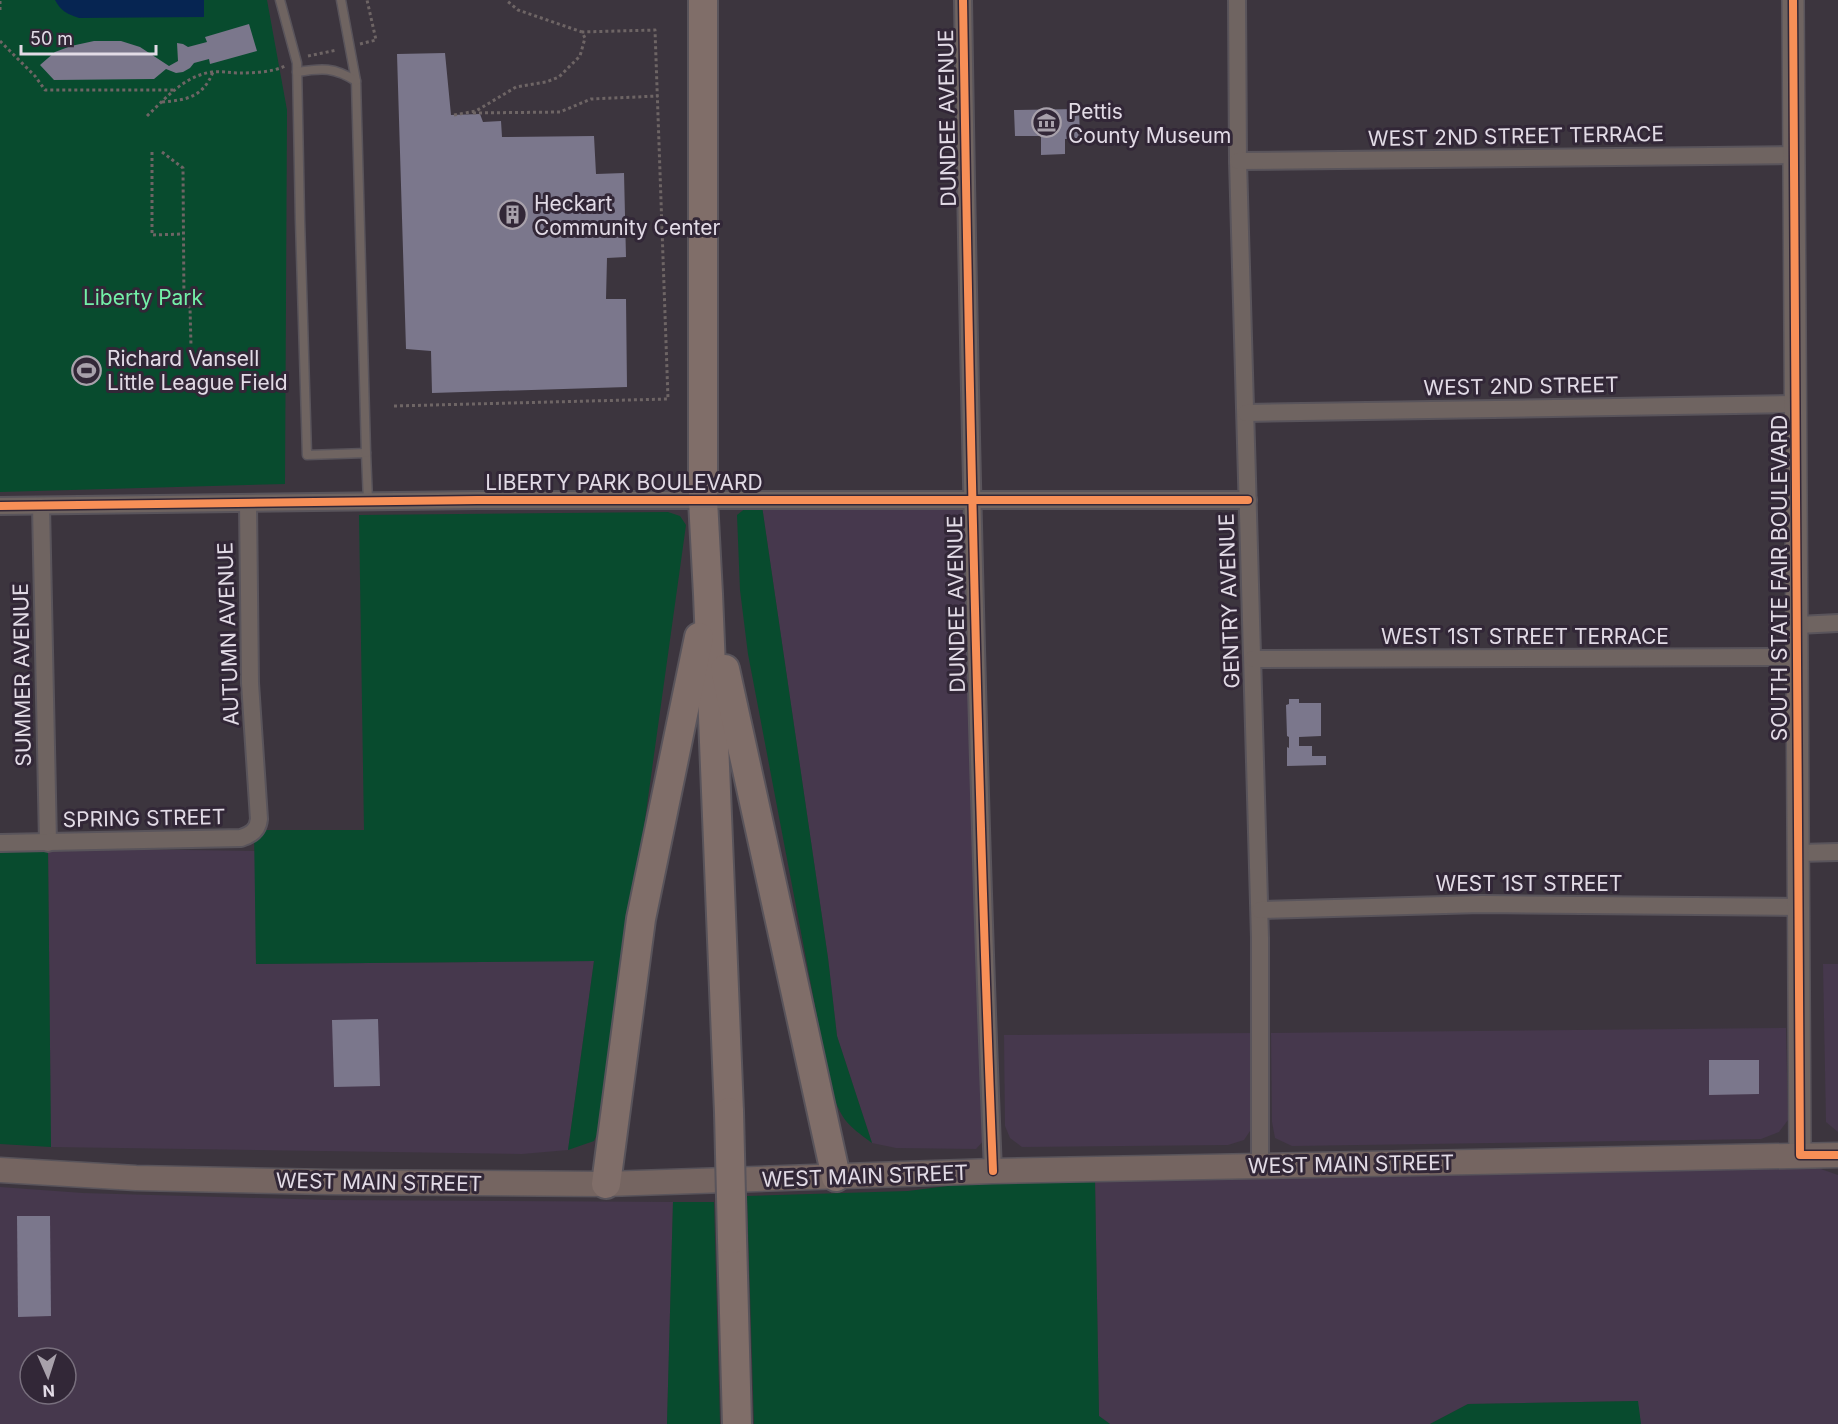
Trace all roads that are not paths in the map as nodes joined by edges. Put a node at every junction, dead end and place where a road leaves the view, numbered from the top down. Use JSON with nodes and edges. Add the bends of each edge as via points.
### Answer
{"nodes":[{"id":1,"x":280,"y":0,"type":"edge"},
{"id":2,"x":341,"y":0,"type":"edge"},
{"id":3,"x":703,"y":0,"type":"edge"},
{"id":4,"x":963,"y":0,"type":"edge"},
{"id":5,"x":1237,"y":0,"type":"edge"},
{"id":6,"x":1794,"y":0,"type":"edge"},
{"id":7,"x":297,"y":72,"type":"junction"},
{"id":8,"x":356,"y":81,"type":"junction"},
{"id":9,"x":1795,"y":155,"type":"junction"},
{"id":10,"x":1238,"y":161,"type":"junction"},
{"id":11,"x":1796,"y":404,"type":"junction"},
{"id":12,"x":1246,"y":413,"type":"junction"},
{"id":13,"x":366,"y":453,"type":"junction"},
{"id":14,"x":703,"y":500,"type":"junction"},
{"id":15,"x":972,"y":500,"type":"junction"},
{"id":16,"x":1248,"y":500,"type":"junction"},
{"id":17,"x":368,"y":501,"type":"junction"},
{"id":18,"x":248,"y":503,"type":"junction"},
{"id":19,"x":0,"y":506,"type":"edge"},
{"id":20,"x":41,"y":506,"type":"junction"},
{"id":21,"x":708,"y":594,"type":"junction"},
{"id":22,"x":1838,"y":623,"type":"edge"},
{"id":23,"x":1798,"y":625,"type":"junction"},
{"id":24,"x":1798,"y":657,"type":"junction"},
{"id":25,"x":1253,"y":659,"type":"junction"},
{"id":26,"x":256,"y":763,"type":"joint"},
{"id":27,"x":0,"y":843,"type":"edge"},
{"id":28,"x":48,"y":843,"type":"junction"},
{"id":29,"x":1838,"y":852,"type":"edge"},
{"id":30,"x":1798,"y":853,"type":"junction"},
{"id":31,"x":1799,"y":907,"type":"junction"},
{"id":32,"x":1260,"y":910,"type":"junction"},
{"id":33,"x":1800,"y":1155,"type":"junction"},
{"id":34,"x":1838,"y":1155,"type":"edge"},
{"id":35,"x":1260,"y":1166,"type":"junction"},
{"id":36,"x":0,"y":1170,"type":"edge"},
{"id":37,"x":993,"y":1171,"type":"junction"},
{"id":38,"x":836,"y":1177,"type":"junction"},
{"id":39,"x":606,"y":1184,"type":"junction"},
{"id":40,"x":737,"y":1424,"type":"edge"}],
"edges":[{"from":1,"to":7,"type":"lane"},
{"from":2,"to":8,"type":"lane"},
{"from":3,"to":14,"type":"highway"},
{"from":4,"to":15,"type":"street","name":"DUNDEE AVENUE"},
{"from":5,"to":10,"type":"street","name":"GENTRY AVENUE"},
{"from":6,"to":9,"type":"street","name":"SOUTH STATE FAIR BOULEVARD"},
{"from":7,"to":8,"type":"lane","via":[[341,71]]},
{"from":7,"to":13,"type":"lane","via":[[307,455]]},
{"from":8,"to":13,"type":"lane"},
{"from":9,"to":10,"type":"street","name":"WEST 2ND STREET TERRACE"},
{"from":9,"to":11,"type":"street","name":"SOUTH STATE FAIR BOULEVARD"},
{"from":10,"to":12,"type":"street","name":"GENTRY AVENUE"},
{"from":11,"to":12,"type":"street","name":"WEST 2ND STREET"},
{"from":11,"to":23,"type":"street","name":"SOUTH STATE FAIR BOULEVARD"},
{"from":12,"to":16,"type":"street","name":"GENTRY AVENUE"},
{"from":13,"to":17,"type":"lane"},
{"from":14,"to":15,"type":"street","name":"LIBERTY PARK BOULEVARD"},
{"from":14,"to":17,"type":"street","name":"LIBERTY PARK BOULEVARD"},
{"from":14,"to":21,"type":"highway"},
{"from":15,"to":16,"type":"street","name":"LIBERTY PARK BOULEVARD"},
{"from":15,"to":37,"type":"street","name":"DUNDEE AVENUE"},
{"from":16,"to":25,"type":"street","name":"GENTRY AVENUE"},
{"from":17,"to":18,"type":"street","name":"LIBERTY PARK BOULEVARD"},
{"from":18,"to":20,"type":"street","name":"LIBERTY PARK BOULEVARD"},
{"from":18,"to":26,"type":"street","name":"AUTUMN AVENUE","via":[[250,683]]},
{"from":19,"to":20,"type":"street","name":"LIBERTY PARK BOULEVARD"},
{"from":20,"to":28,"type":"street","name":"SUMMER AVENUE"},
{"from":21,"to":38,"type":"highway"},
{"from":21,"to":39,"type":"highway","via":[[641,919]]},
{"from":21,"to":40,"type":"highway","bridge":true},
{"from":22,"to":23,"type":"street"},
{"from":23,"to":24,"type":"street","name":"SOUTH STATE FAIR BOULEVARD"},
{"from":24,"to":25,"type":"street","name":"WEST 1ST STREET TERRACE"},
{"from":24,"to":30,"type":"street","name":"SOUTH STATE FAIR BOULEVARD"},
{"from":25,"to":32,"type":"street","name":"GENTRY AVENUE"},
{"from":26,"to":28,"type":"street","name":"SPRING STREET","via":[[259,819],[248,836]]},
{"from":27,"to":28,"type":"street","name":"SPRING STREET"},
{"from":29,"to":30,"type":"street"},
{"from":30,"to":31,"type":"street","name":"SOUTH STATE FAIR BOULEVARD"},
{"from":31,"to":32,"type":"street","name":"WEST 1ST STREET","via":[[1482,904]]},
{"from":31,"to":33,"type":"street","name":"SOUTH STATE FAIR BOULEVARD"},
{"from":32,"to":35,"type":"street","name":"GENTRY AVENUE"},
{"from":33,"to":34,"type":"main road","name":"WEST MAIN STREET"},
{"from":33,"to":35,"type":"main road","name":"WEST MAIN STREET"},
{"from":35,"to":37,"type":"main road","name":"WEST MAIN STREET"},
{"from":36,"to":39,"type":"main road","name":"WEST MAIN STREET","via":[[147,1178]]},
{"from":37,"to":38,"type":"main road","name":"WEST MAIN STREET"},
{"from":38,"to":39,"type":"main road","name":"WEST MAIN STREET"}]}
